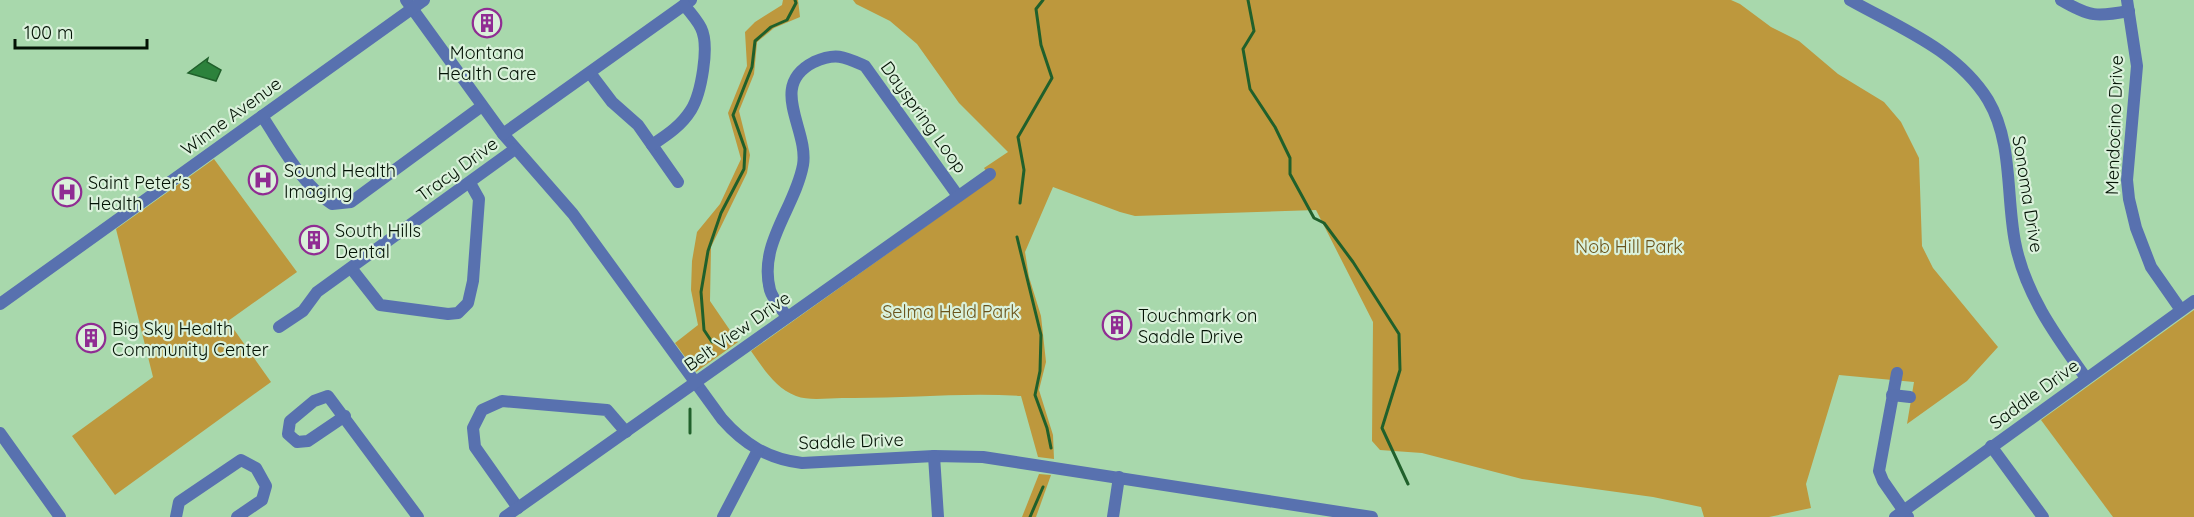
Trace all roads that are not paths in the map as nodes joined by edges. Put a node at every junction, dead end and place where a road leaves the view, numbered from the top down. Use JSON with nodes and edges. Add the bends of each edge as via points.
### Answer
{"nodes":[{"id":1,"x":424,"y":0,"type":"edge"},
{"id":2,"x":1850,"y":0,"type":"edge"},
{"id":3,"x":2061,"y":0,"type":"edge"},
{"id":4,"x":688,"y":2,"type":"edge"},
{"id":5,"x":409,"y":5,"type":"edge"},
{"id":6,"x":2128,"y":6,"type":"edge"},
{"id":7,"x":590,"y":73,"type":"junction"},
{"id":8,"x":482,"y":106,"type":"junction"},
{"id":9,"x":262,"y":116,"type":"junction"},
{"id":10,"x":503,"y":134,"type":"junction"},
{"id":11,"x":652,"y":145,"type":"junction"},
{"id":12,"x":515,"y":149,"type":"junction"},
{"id":13,"x":990,"y":174,"type":"dead end"},
{"id":14,"x":678,"y":182,"type":"dead end"},
{"id":15,"x":470,"y":183,"type":"junction"},
{"id":16,"x":958,"y":196,"type":"junction"},
{"id":17,"x":351,"y":268,"type":"junction"},
{"id":18,"x":2194,"y":301,"type":"edge"},
{"id":19,"x":0,"y":304,"type":"edge"},
{"id":20,"x":2181,"y":310,"type":"junction"},
{"id":21,"x":787,"y":317,"type":"junction"},
{"id":22,"x":279,"y":327,"type":"dead end"},
{"id":23,"x":1897,"y":373,"type":"dead end"},
{"id":24,"x":2086,"y":378,"type":"junction"},
{"id":25,"x":694,"y":383,"type":"junction"},
{"id":26,"x":1892,"y":395,"type":"junction"},
{"id":27,"x":1910,"y":397,"type":"dead end"},
{"id":28,"x":345,"y":416,"type":"junction"},
{"id":29,"x":626,"y":432,"type":"junction"},
{"id":30,"x":0,"y":433,"type":"edge"},
{"id":31,"x":1991,"y":446,"type":"junction"},
{"id":32,"x":758,"y":450,"type":"junction"},
{"id":33,"x":934,"y":456,"type":"junction"},
{"id":34,"x":1119,"y":477,"type":"junction"},
{"id":35,"x":518,"y":508,"type":"junction"},
{"id":36,"x":1902,"y":515,"type":"edge"},
{"id":37,"x":1358,"y":516,"type":"edge"},
{"id":38,"x":60,"y":517,"type":"edge"},
{"id":39,"x":176,"y":517,"type":"edge"},
{"id":40,"x":237,"y":517,"type":"edge"},
{"id":41,"x":418,"y":517,"type":"edge"},
{"id":42,"x":506,"y":517,"type":"edge"},
{"id":43,"x":723,"y":517,"type":"edge"},
{"id":44,"x":938,"y":517,"type":"edge"},
{"id":45,"x":1113,"y":517,"type":"edge"},
{"id":46,"x":1372,"y":517,"type":"edge"},
{"id":47,"x":2043,"y":517,"type":"edge"}],
"edges":[{"from":1,"to":5,"type":"street","name":"Winne Avenue"},
{"from":2,"to":24,"type":"street","name":"Sonoma Drive","via":[[1933,45],[1965,72],[1988,101],[2005,150],[2009,207],[2021,266],[2045,318]]},
{"from":3,"to":6,"type":"street","via":[[2081,12],[2098,16]]},
{"from":4,"to":7,"type":"street"},
{"from":4,"to":11,"type":"street","via":[[705,45],[702,74],[691,109],[674,131]]},
{"from":5,"to":8,"type":"street","name":"Saddle Drive"},
{"from":5,"to":9,"type":"street","name":"Winne Avenue"},
{"from":6,"to":20,"type":"street","name":"Mendocino Drive","via":[[2137,66],[2127,180],[2129,199],[2151,267]]},
{"from":7,"to":10,"type":"street"},
{"from":7,"to":11,"type":"street"},
{"from":8,"to":9,"type":"street","via":[[351,202],[332,204],[308,182]]},
{"from":8,"to":10,"type":"street","name":"Saddle Drive"},
{"from":9,"to":19,"type":"street","name":"Winne Avenue"},
{"from":10,"to":12,"type":"street","name":"Saddle Drive"},
{"from":11,"to":14,"type":"street"},
{"from":12,"to":15,"type":"street","name":"Tracy Drive"},
{"from":12,"to":25,"type":"street","name":"Saddle Drive","via":[[573,214]]},
{"from":13,"to":16,"type":"street","name":"Belt View Drive"},
{"from":15,"to":17,"type":"street","name":"Tracy Drive"},
{"from":15,"to":17,"type":"street","via":[[479,199],[473,281],[468,303],[458,313],[380,305]]},
{"from":16,"to":21,"type":"street","name":"Belt View Drive"},
{"from":16,"to":21,"type":"street","name":"Dayspring Loop","via":[[866,66],[844,56],[827,56],[802,69],[792,95],[792,111],[804,157],[800,180],[771,243],[767,266],[770,293]]},
{"from":17,"to":22,"type":"street","name":"Tracy Drive"},
{"from":18,"to":20,"type":"street","name":"Saddle Drive"},
{"from":20,"to":24,"type":"street","name":"Saddle Drive"},
{"from":21,"to":25,"type":"street","name":"Belt View Drive"},
{"from":23,"to":26,"type":"street"},
{"from":24,"to":31,"type":"street","name":"Saddle Drive"},
{"from":25,"to":29,"type":"street","name":"Belt View Drive"},
{"from":25,"to":32,"type":"street","name":"Saddle Drive","via":[[733,432]]},
{"from":26,"to":27,"type":"street"},
{"from":26,"to":36,"type":"street","via":[[1879,471]]},
{"from":28,"to":28,"type":"street","via":[[328,396],[314,401],[290,421],[288,434],[297,442],[308,441]]},
{"from":28,"to":41,"type":"street"},
{"from":29,"to":35,"type":"street","name":"Belt View Drive"},
{"from":29,"to":35,"type":"street","via":[[607,410],[502,401],[482,410],[472,428],[475,447]]},
{"from":30,"to":38,"type":"street"},
{"from":31,"to":36,"type":"street","name":"Saddle Drive"},
{"from":31,"to":47,"type":"street"},
{"from":32,"to":33,"type":"street","name":"Saddle Drive","via":[[802,463]]},
{"from":32,"to":43,"type":"street"},
{"from":33,"to":34,"type":"street","name":"Saddle Drive","via":[[984,457]]},
{"from":33,"to":44,"type":"street"},
{"from":34,"to":37,"type":"street","name":"Saddle Drive"},
{"from":34,"to":45,"type":"street"},
{"from":35,"to":42,"type":"street","name":"Belt View Drive"},
{"from":37,"to":46,"type":"street","name":"Saddle Drive"},
{"from":39,"to":40,"type":"street","via":[[179,502],[241,460],[256,468],[266,486],[262,500]]}]}
